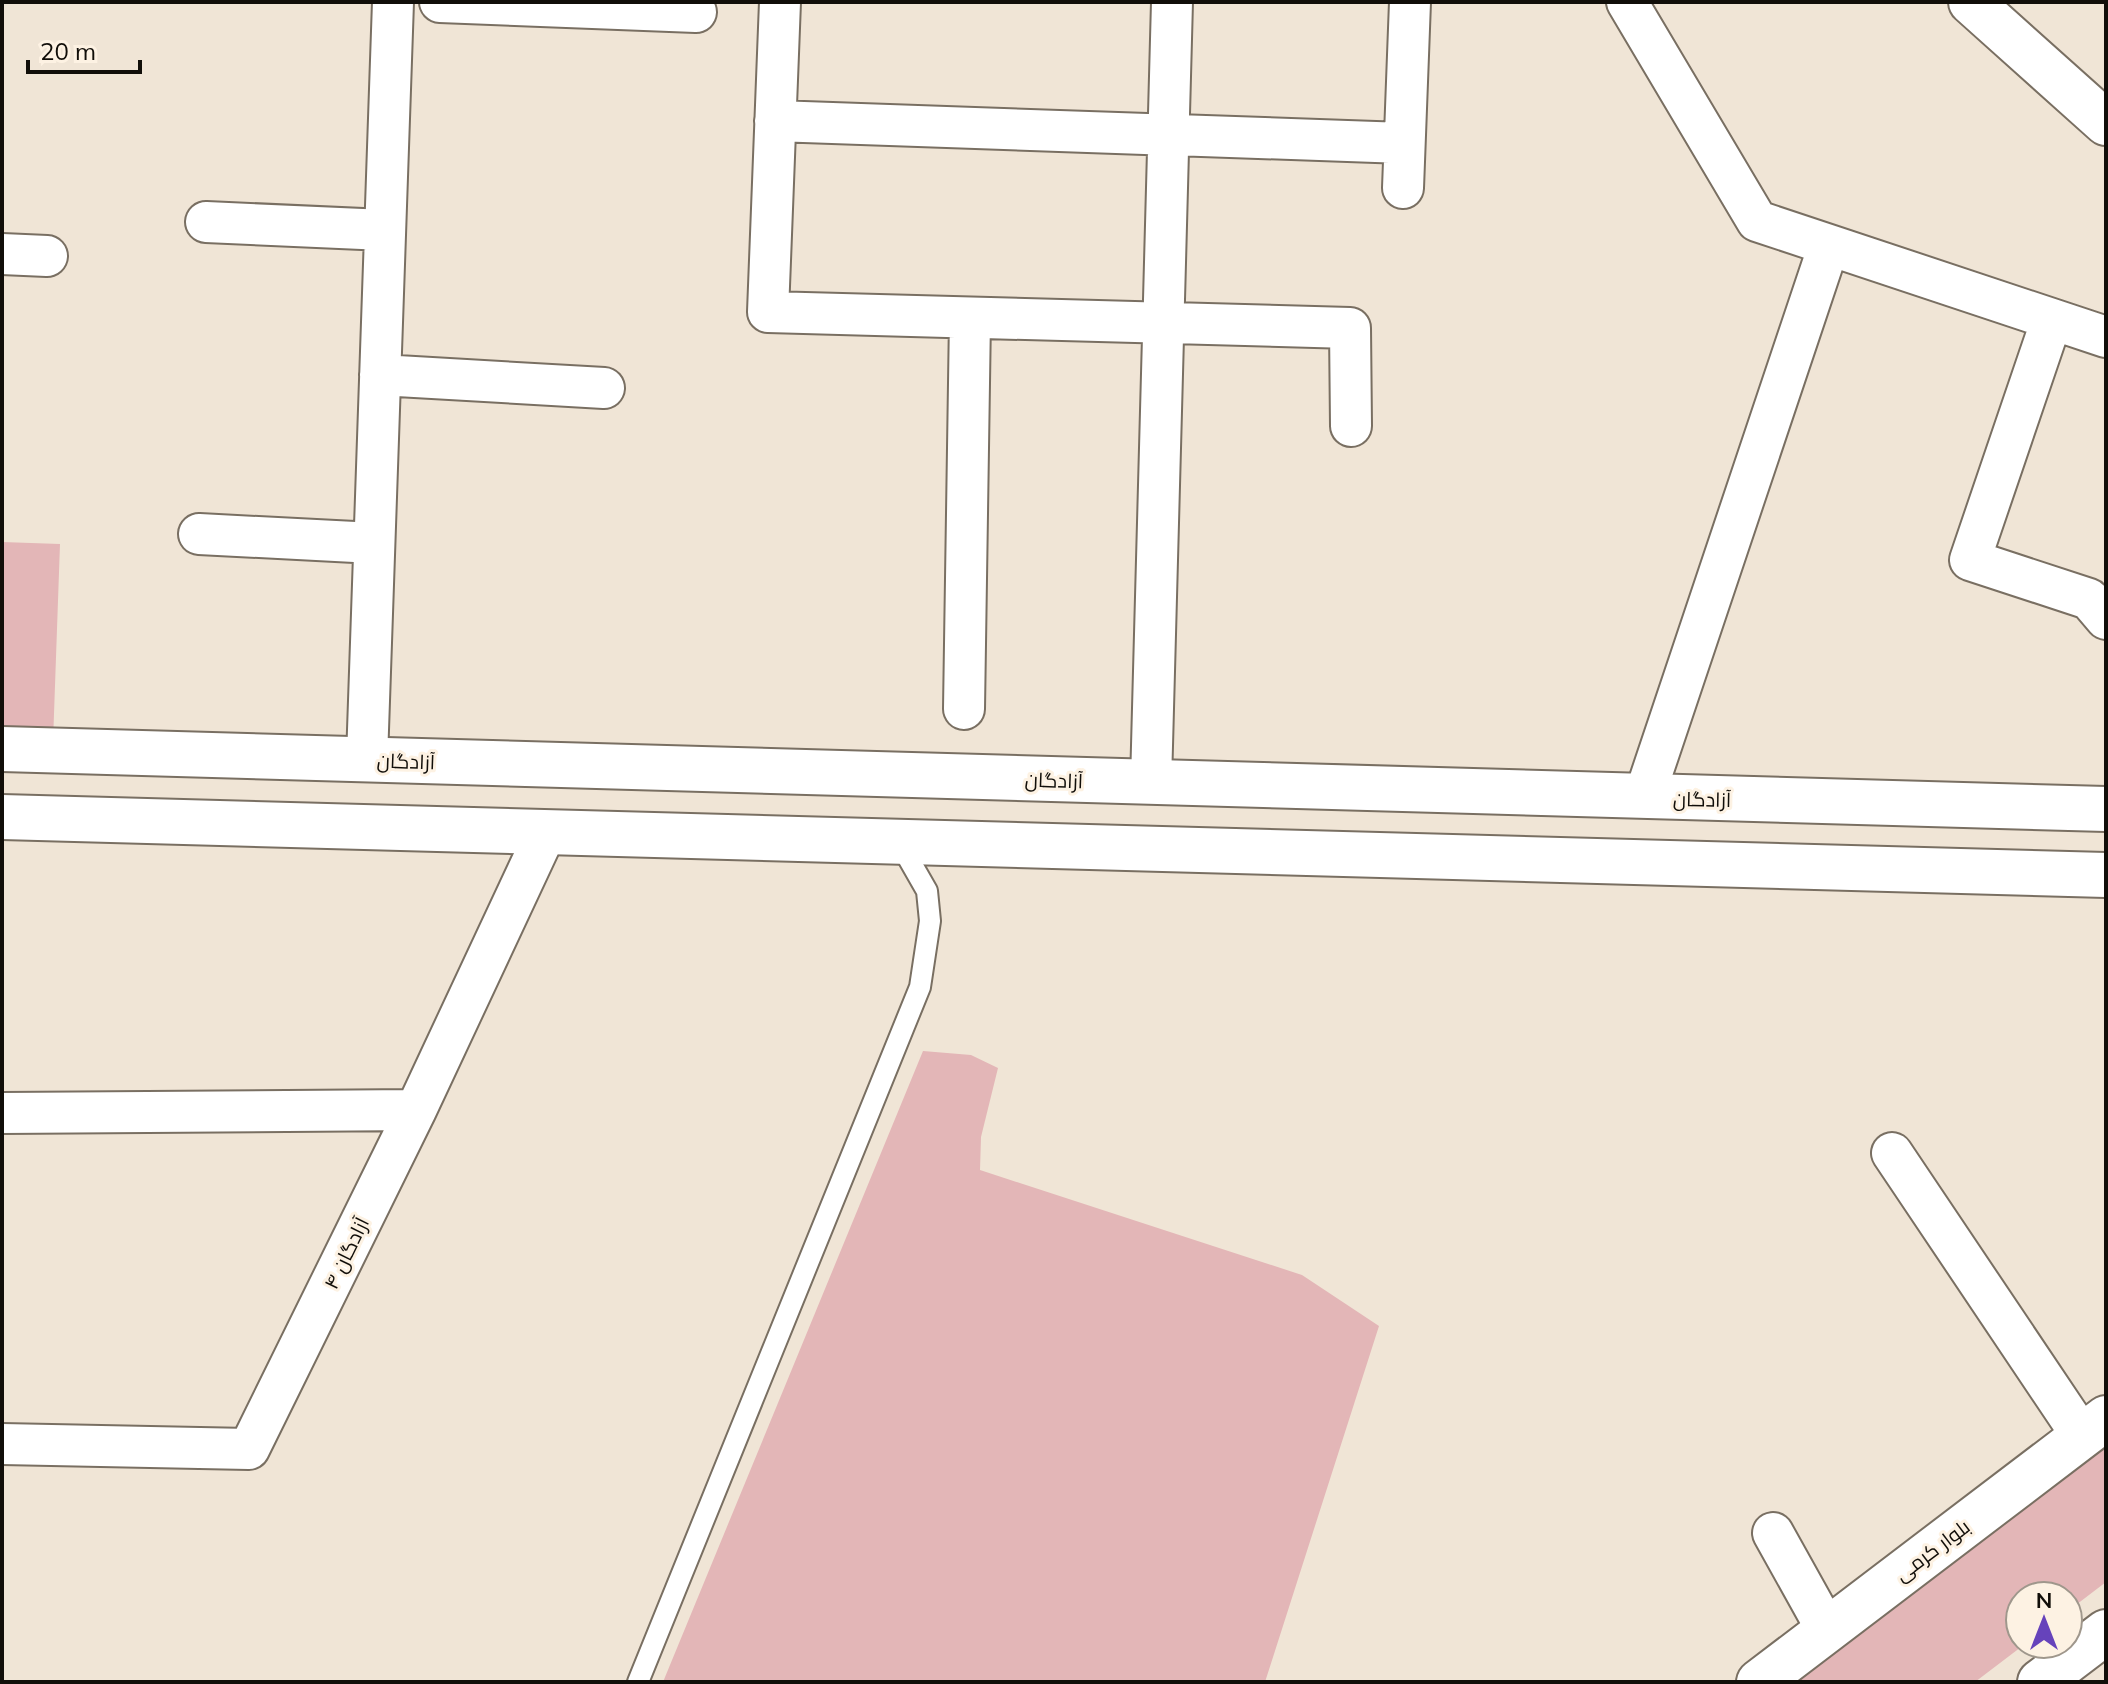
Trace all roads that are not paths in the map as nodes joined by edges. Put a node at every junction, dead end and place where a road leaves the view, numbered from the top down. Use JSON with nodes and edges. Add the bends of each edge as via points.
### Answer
{"nodes":[{"id":1,"x":393,"y":2,"type":"edge"},
{"id":2,"x":440,"y":2,"type":"edge"},
{"id":3,"x":780,"y":2,"type":"edge"},
{"id":4,"x":1172,"y":2,"type":"edge"},
{"id":5,"x":1410,"y":2,"type":"edge"},
{"id":6,"x":1627,"y":2,"type":"edge"},
{"id":7,"x":1971,"y":2,"type":"edge"},
{"id":8,"x":2013,"y":2,"type":"edge"},
{"id":9,"x":696,"y":12,"type":"dead end"},
{"id":10,"x":2106,"y":84,"type":"edge"},
{"id":11,"x":775,"y":121,"type":"junction"},
{"id":12,"x":2106,"y":123,"type":"edge"},
{"id":13,"x":1168,"y":135,"type":"junction"},
{"id":14,"x":1404,"y":143,"type":"junction"},
{"id":15,"x":1403,"y":188,"type":"dead end"},
{"id":16,"x":206,"y":222,"type":"dead end"},
{"id":17,"x":385,"y":230,"type":"junction"},
{"id":18,"x":1829,"y":245,"type":"junction"},
{"id":19,"x":2,"y":254,"type":"edge"},
{"id":20,"x":47,"y":256,"type":"dead end"},
{"id":21,"x":970,"y":318,"type":"junction"},
{"id":22,"x":2052,"y":319,"type":"junction"},
{"id":23,"x":1163,"y":323,"type":"junction"},
{"id":24,"x":2106,"y":337,"type":"edge"},
{"id":25,"x":380,"y":375,"type":"junction"},
{"id":26,"x":604,"y":388,"type":"dead end"},
{"id":27,"x":1351,"y":426,"type":"dead end"},
{"id":28,"x":199,"y":534,"type":"dead end"},
{"id":29,"x":374,"y":543,"type":"junction"},
{"id":30,"x":2106,"y":619,"type":"edge"},
{"id":31,"x":964,"y":709,"type":"dead end"},
{"id":32,"x":2,"y":749,"type":"edge"},
{"id":33,"x":367,"y":759,"type":"junction"},
{"id":34,"x":722,"y":770,"type":"junction"},
{"id":35,"x":1151,"y":783,"type":"junction"},
{"id":36,"x":1644,"y":797,"type":"junction"},
{"id":37,"x":2106,"y":809,"type":"edge"},
{"id":38,"x":2,"y":817,"type":"edge"},
{"id":39,"x":546,"y":832,"type":"junction"},
{"id":40,"x":720,"y":837,"type":"junction"},
{"id":41,"x":899,"y":842,"type":"junction"},
{"id":42,"x":2106,"y":875,"type":"edge"},
{"id":43,"x":416,"y":1110,"type":"junction"},
{"id":44,"x":2,"y":1113,"type":"edge"},
{"id":45,"x":1892,"y":1153,"type":"dead end"},
{"id":46,"x":2094,"y":1427,"type":"edge"},
{"id":47,"x":2,"y":1444,"type":"edge"},
{"id":48,"x":1773,"y":1533,"type":"dead end"},
{"id":49,"x":1827,"y":1630,"type":"junction"},
{"id":50,"x":2106,"y":1632,"type":"edge"},
{"id":51,"x":638,"y":1682,"type":"edge"},
{"id":52,"x":1759,"y":1682,"type":"edge"},
{"id":53,"x":2040,"y":1682,"type":"edge"}],
"edges":[{"from":1,"to":17,"type":"street"},
{"from":2,"to":9,"type":"street"},
{"from":3,"to":11,"type":"street"},
{"from":4,"to":13,"type":"street"},
{"from":5,"to":14,"type":"street"},
{"from":6,"to":18,"type":"street","via":[[1757,221]]},
{"from":7,"to":12,"type":"main road"},
{"from":8,"to":10,"type":"main road"},
{"from":11,"to":13,"type":"street"},
{"from":11,"to":21,"type":"street","via":[[768,312]]},
{"from":13,"to":14,"type":"street"},
{"from":13,"to":23,"type":"street"},
{"from":14,"to":15,"type":"street"},
{"from":16,"to":17,"type":"street"},
{"from":17,"to":25,"type":"street"},
{"from":18,"to":22,"type":"street"},
{"from":18,"to":36,"type":"street"},
{"from":19,"to":20,"type":"street"},
{"from":21,"to":23,"type":"street"},
{"from":21,"to":31,"type":"street"},
{"from":22,"to":24,"type":"street"},
{"from":22,"to":30,"type":"street","via":[[1970,560],[2089,599]]},
{"from":23,"to":27,"type":"street","via":[[1350,328]]},
{"from":23,"to":35,"type":"street"},
{"from":25,"to":26,"type":"street"},
{"from":25,"to":29,"type":"street"},
{"from":28,"to":29,"type":"street"},
{"from":29,"to":33,"type":"street"},
{"from":32,"to":33,"type":"main road","name":"آزادگان"},
{"from":33,"to":34,"type":"main road","name":"آزادگان"},
{"from":34,"to":35,"type":"main road","name":"آزادگان"},
{"from":34,"to":40,"type":"main road"},
{"from":35,"to":36,"type":"main road","name":"آزادگان"},
{"from":36,"to":37,"type":"main road","name":"آزادگان"},
{"from":38,"to":39,"type":"main road"},
{"from":39,"to":40,"type":"main road"},
{"from":39,"to":43,"type":"street","name":"آزادگان ۴"},
{"from":40,"to":41,"type":"main road"},
{"from":41,"to":42,"type":"main road"},
{"from":41,"to":51,"type":"lane","via":[[927,891],[930,921],[920,987]]},
{"from":43,"to":44,"type":"street"},
{"from":43,"to":47,"type":"street","name":"آزادگان ۴","via":[[249,1449]]},
{"from":45,"to":46,"type":"street"},
{"from":46,"to":49,"type":"main road","name":"بلوار کرمی"},
{"from":48,"to":49,"type":"street"},
{"from":49,"to":52,"type":"main road","name":"بلوار کرمی"},
{"from":50,"to":53,"type":"main road"}]}
